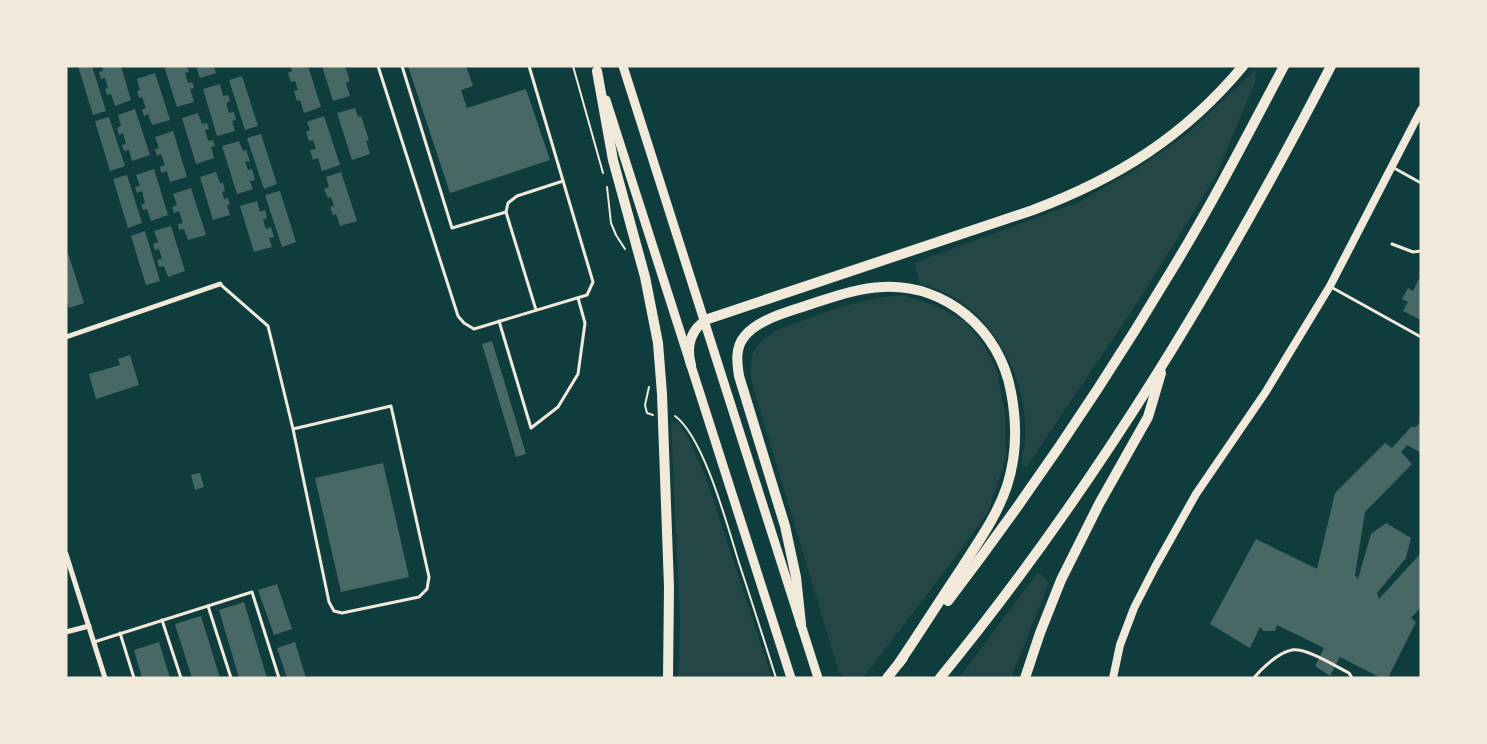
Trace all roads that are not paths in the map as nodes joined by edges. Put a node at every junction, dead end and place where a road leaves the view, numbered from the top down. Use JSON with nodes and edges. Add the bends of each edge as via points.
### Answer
{"nodes":[{"id":1,"x":378,"y":66,"type":"edge"},
{"id":2,"x":402,"y":66,"type":"edge"},
{"id":3,"x":528,"y":66,"type":"edge"},
{"id":4,"x":623,"y":66,"type":"edge"},
{"id":5,"x":1244,"y":66,"type":"edge"},
{"id":6,"x":1284,"y":66,"type":"edge"},
{"id":7,"x":1331,"y":66,"type":"edge"},
{"id":8,"x":596,"y":68,"type":"edge"},
{"id":9,"x":1421,"y":110,"type":"edge"},
{"id":10,"x":1392,"y":167,"type":"junction"},
{"id":11,"x":563,"y":181,"type":"junction"},
{"id":12,"x":1421,"y":183,"type":"edge"},
{"id":13,"x":506,"y":212,"type":"junction"},
{"id":14,"x":1392,"y":244,"type":"dead end"},
{"id":15,"x":1421,"y":251,"type":"edge"},
{"id":16,"x":220,"y":284,"type":"joint"},
{"id":17,"x":1330,"y":286,"type":"junction"},
{"id":18,"x":578,"y":298,"type":"junction"},
{"id":19,"x":536,"y":310,"type":"junction"},
{"id":20,"x":499,"y":321,"type":"junction"},
{"id":21,"x":704,"y":321,"type":"junction"},
{"id":22,"x":66,"y":337,"type":"edge"},
{"id":23,"x":1421,"y":337,"type":"edge"},
{"id":24,"x":1164,"y":364,"type":"junction"},
{"id":25,"x":691,"y":366,"type":"junction"},
{"id":26,"x":293,"y":429,"type":"junction"},
{"id":27,"x":66,"y":554,"type":"edge"},
{"id":28,"x":208,"y":606,"type":"junction"},
{"id":29,"x":162,"y":620,"type":"junction"},
{"id":30,"x":801,"y":624,"type":"junction"},
{"id":31,"x":89,"y":626,"type":"junction"},
{"id":32,"x":66,"y":632,"type":"edge"},
{"id":33,"x":120,"y":633,"type":"junction"},
{"id":34,"x":94,"y":642,"type":"junction"},
{"id":35,"x":899,"y":663,"type":"junction"},
{"id":36,"x":105,"y":678,"type":"edge"},
{"id":37,"x":134,"y":678,"type":"edge"},
{"id":38,"x":181,"y":678,"type":"edge"},
{"id":39,"x":231,"y":678,"type":"edge"},
{"id":40,"x":279,"y":678,"type":"edge"},
{"id":41,"x":668,"y":678,"type":"edge"},
{"id":42,"x":791,"y":678,"type":"edge"},
{"id":43,"x":818,"y":678,"type":"edge"},
{"id":44,"x":887,"y":678,"type":"edge"},
{"id":45,"x":940,"y":678,"type":"edge"},
{"id":46,"x":1025,"y":678,"type":"edge"},
{"id":47,"x":1113,"y":678,"type":"edge"},
{"id":48,"x":1254,"y":678,"type":"edge"},
{"id":49,"x":1352,"y":678,"type":"edge"}],
"edges":[{"from":1,"to":20,"type":"lane","via":[[458,316],[474,329]]},
{"from":2,"to":13,"type":"lane","via":[[452,228]]},
{"from":3,"to":11,"type":"lane"},
{"from":4,"to":21,"type":"highway"},
{"from":5,"to":21,"type":"highway","via":[[1174,135],[1088,188]]},
{"from":6,"to":35,"type":"highway","via":[[1195,230],[1095,393],[986,550]]},
{"from":7,"to":24,"type":"highway","via":[[1254,210]]},
{"from":8,"to":25,"type":"highway"},
{"from":8,"to":41,"type":"highway","via":[[609,141],[650,296],[658,343],[669,586]]},
{"from":9,"to":10,"type":"main road"},
{"from":10,"to":12,"type":"lane"},
{"from":10,"to":17,"type":"main road"},
{"from":11,"to":13,"type":"lane","via":[[517,196],[508,203]]},
{"from":11,"to":18,"type":"lane","via":[[593,282],[587,295]]},
{"from":13,"to":19,"type":"lane"},
{"from":14,"to":15,"type":"lane"},
{"from":16,"to":22,"type":"street"},
{"from":16,"to":26,"type":"lane","via":[[268,326]]},
{"from":17,"to":23,"type":"lane"},
{"from":17,"to":47,"type":"main road","via":[[1265,393],[1196,494],[1155,567],[1120,645]]},
{"from":18,"to":19,"type":"lane"},
{"from":18,"to":20,"type":"lane","via":[[585,323],[578,374],[558,407],[531,428]]},
{"from":19,"to":20,"type":"lane"},
{"from":21,"to":25,"type":"highway","via":[[689,345]]},
{"from":21,"to":30,"type":"highway"},
{"from":24,"to":45,"type":"highway","via":[[1057,523]]},
{"from":24,"to":46,"type":"highway","via":[[1148,417],[1072,556]]},
{"from":25,"to":42,"type":"highway"},
{"from":26,"to":26,"type":"lane","via":[[391,406],[429,577],[427,589],[419,597],[342,613],[334,611]]},
{"from":27,"to":31,"type":"street"},
{"from":28,"to":29,"type":"lane"},
{"from":28,"to":39,"type":"lane"},
{"from":28,"to":40,"type":"lane","via":[[252,592]]},
{"from":29,"to":33,"type":"lane"},
{"from":29,"to":38,"type":"lane"},
{"from":30,"to":35,"type":"highway","via":[[785,526],[739,376],[739,345],[748,333],[769,320],[851,292],[893,287],[939,297],[969,316],[998,353],[1013,400],[1014,456],[1007,487],[993,519]]},
{"from":30,"to":43,"type":"highway"},
{"from":31,"to":32,"type":"street"},
{"from":31,"to":34,"type":"street"},
{"from":33,"to":34,"type":"lane"},
{"from":33,"to":37,"type":"lane"},
{"from":34,"to":36,"type":"street"},
{"from":35,"to":44,"type":"highway"},
{"from":48,"to":49,"type":"lane","via":[[1264,665],[1292,650],[1308,653]]}]}
